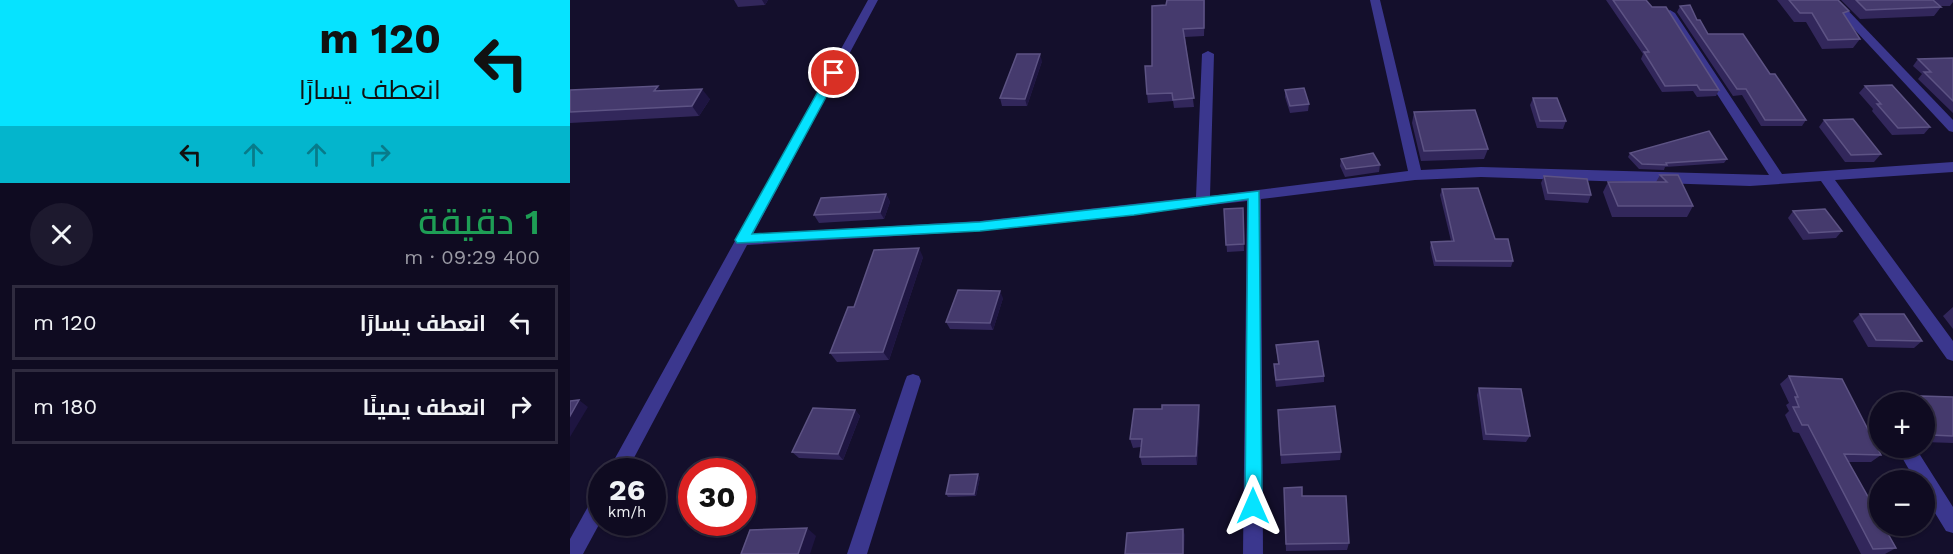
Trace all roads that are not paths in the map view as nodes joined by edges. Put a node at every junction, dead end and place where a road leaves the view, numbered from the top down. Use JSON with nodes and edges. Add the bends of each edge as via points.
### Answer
{"nodes":[{"id":1,"x":873,"y":0,"type":"edge"},
{"id":2,"x":1375,"y":0,"type":"edge"},
{"id":3,"x":1832,"y":0,"type":"edge"},
{"id":4,"x":1670,"y":13,"type":"edge"},
{"id":5,"x":1208,"y":54,"type":"dead end"},
{"id":6,"x":1953,"y":128,"type":"edge"},
{"id":7,"x":1953,"y":167,"type":"edge"},
{"id":8,"x":1414,"y":175,"type":"junction"},
{"id":9,"x":1825,"y":176,"type":"junction"},
{"id":10,"x":1778,"y":179,"type":"junction"},
{"id":11,"x":1254,"y":194,"type":"junction"},
{"id":12,"x":1203,"y":201,"type":"junction"},
{"id":13,"x":742,"y":240,"type":"junction"},
{"id":14,"x":1953,"y":354,"type":"edge"},
{"id":15,"x":913,"y":381,"type":"dead end"},
{"id":16,"x":624,"y":458,"type":"edge"},
{"id":17,"x":1912,"y":458,"type":"edge"},
{"id":18,"x":1953,"y":524,"type":"edge"},
{"id":19,"x":588,"y":526,"type":"edge"},
{"id":20,"x":573,"y":554,"type":"edge"},
{"id":21,"x":857,"y":554,"type":"edge"},
{"id":22,"x":1253,"y":554,"type":"edge"}],
"edges":[{"from":1,"to":13,"type":"street"},
{"from":2,"to":8,"type":"street"},
{"from":3,"to":6,"type":"street"},
{"from":4,"to":10,"type":"street"},
{"from":5,"to":12,"type":"street"},
{"from":7,"to":9,"type":"street"},
{"from":8,"to":10,"type":"street","via":[[1481,172]]},
{"from":8,"to":11,"type":"street"},
{"from":9,"to":10,"type":"street"},
{"from":9,"to":14,"type":"street"},
{"from":11,"to":12,"type":"street"},
{"from":11,"to":22,"type":"street"},
{"from":12,"to":13,"type":"street","via":[[980,226]]},
{"from":13,"to":16,"type":"street"},
{"from":15,"to":21,"type":"street"},
{"from":17,"to":18,"type":"street"},
{"from":19,"to":20,"type":"street"}]}
